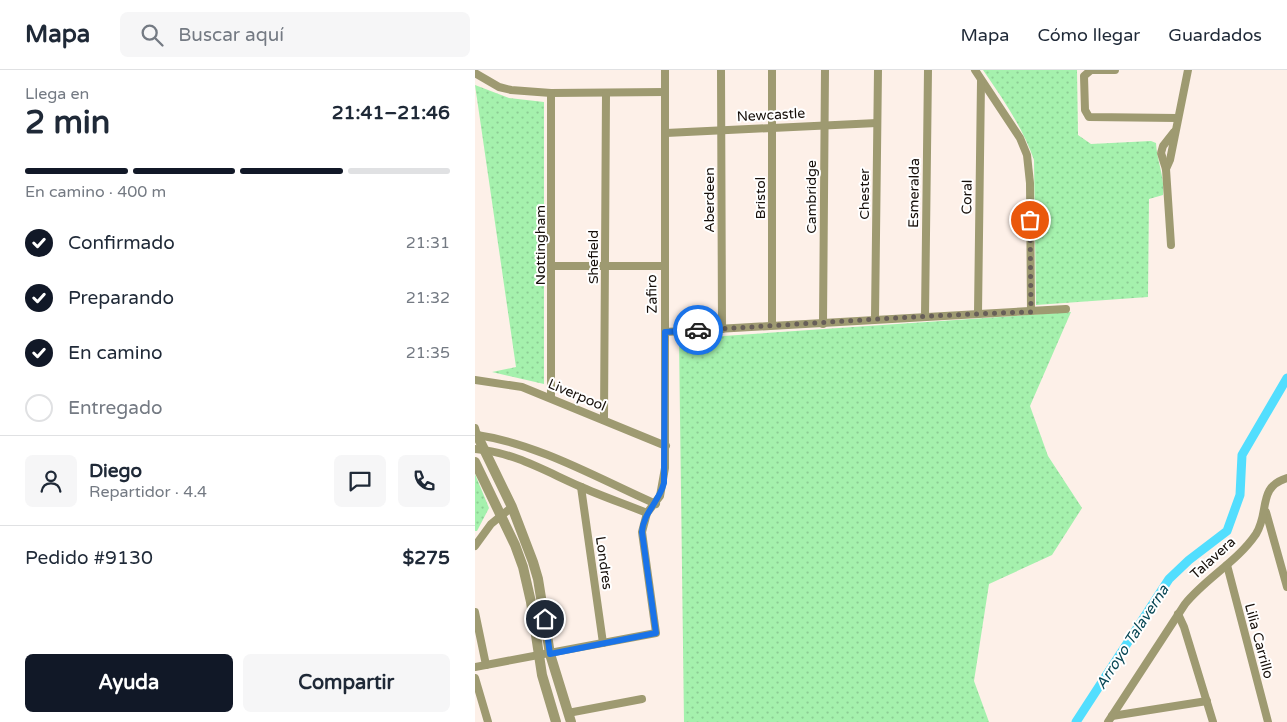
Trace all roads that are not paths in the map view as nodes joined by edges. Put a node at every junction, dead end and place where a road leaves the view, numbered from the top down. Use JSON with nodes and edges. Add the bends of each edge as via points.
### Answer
{"nodes":[{"id":1,"x":665,"y":70,"type":"edge"},
{"id":2,"x":721,"y":70,"type":"edge"},
{"id":3,"x":772,"y":70,"type":"edge"},
{"id":4,"x":825,"y":70,"type":"edge"},
{"id":5,"x":878,"y":70,"type":"edge"},
{"id":6,"x":928,"y":70,"type":"edge"},
{"id":7,"x":975,"y":70,"type":"edge"},
{"id":8,"x":1103,"y":70,"type":"edge"},
{"id":9,"x":1115,"y":70,"type":"edge"},
{"id":10,"x":1188,"y":70,"type":"edge"},
{"id":11,"x":478,"y":73,"type":"edge"},
{"id":12,"x":981,"y":81,"type":"junction"},
{"id":13,"x":665,"y":92,"type":"junction"},
{"id":14,"x":551,"y":93,"type":"junction"},
{"id":15,"x":606,"y":94,"type":"junction"},
{"id":16,"x":1177,"y":118,"type":"junction"},
{"id":17,"x":877,"y":123,"type":"junction"},
{"id":18,"x":823,"y":125,"type":"junction"},
{"id":19,"x":772,"y":128,"type":"junction"},
{"id":20,"x":721,"y":130,"type":"junction"},
{"id":21,"x":666,"y":133,"type":"junction"},
{"id":22,"x":1171,"y":245,"type":"dead end"},
{"id":23,"x":553,"y":266,"type":"junction"},
{"id":24,"x":664,"y":266,"type":"junction"},
{"id":25,"x":606,"y":268,"type":"junction"},
{"id":26,"x":1066,"y":309,"type":"dead end"},
{"id":27,"x":1031,"y":312,"type":"junction"},
{"id":28,"x":978,"y":313,"type":"junction"},
{"id":29,"x":925,"y":316,"type":"junction"},
{"id":30,"x":875,"y":318,"type":"junction"},
{"id":31,"x":823,"y":324,"type":"junction"},
{"id":32,"x":772,"y":325,"type":"junction"},
{"id":33,"x":722,"y":329,"type":"junction"},
{"id":34,"x":665,"y":332,"type":"junction"},
{"id":35,"x":475,"y":380,"type":"edge"},
{"id":36,"x":551,"y":398,"type":"junction"},
{"id":37,"x":604,"y":420,"type":"junction"},
{"id":38,"x":476,"y":433,"type":"edge"},
{"id":39,"x":666,"y":446,"type":"junction"},
{"id":40,"x":479,"y":450,"type":"edge"},
{"id":41,"x":475,"y":462,"type":"edge"},
{"id":42,"x":1287,"y":478,"type":"edge"},
{"id":43,"x":581,"y":487,"type":"junction"},
{"id":44,"x":656,"y":504,"type":"junction"},
{"id":45,"x":512,"y":507,"type":"junction"},
{"id":46,"x":1265,"y":510,"type":"junction"},
{"id":47,"x":647,"y":513,"type":"junction"},
{"id":48,"x":501,"y":515,"type":"junction"},
{"id":49,"x":475,"y":546,"type":"edge"},
{"id":50,"x":1227,"y":566,"type":"junction"},
{"id":51,"x":1287,"y":587,"type":"edge"},
{"id":52,"x":475,"y":612,"type":"edge"},
{"id":53,"x":1178,"y":614,"type":"junction"},
{"id":54,"x":603,"y":643,"type":"junction"},
{"id":55,"x":545,"y":655,"type":"junction"},
{"id":56,"x":486,"y":664,"type":"junction"},
{"id":57,"x":475,"y":667,"type":"edge"},
{"id":58,"x":475,"y":678,"type":"edge"},
{"id":59,"x":642,"y":699,"type":"dead end"},
{"id":60,"x":1207,"y":701,"type":"junction"},
{"id":61,"x":569,"y":718,"type":"edge"},
{"id":62,"x":1110,"y":719,"type":"edge"},
{"id":63,"x":488,"y":722,"type":"edge"},
{"id":64,"x":556,"y":722,"type":"edge"},
{"id":65,"x":1213,"y":722,"type":"edge"},
{"id":66,"x":1268,"y":722,"type":"edge"}],
"edges":[{"from":1,"to":13,"type":"street","name":"Zafiro"},
{"from":2,"to":20,"type":"street","name":"Aberdeen"},
{"from":3,"to":19,"type":"street","name":"Bristol"},
{"from":4,"to":18,"type":"street","name":"Cambridge"},
{"from":5,"to":17,"type":"street","name":"Chester"},
{"from":6,"to":29,"type":"street","name":"Esmeralda"},
{"from":7,"to":12,"type":"street"},
{"from":8,"to":9,"type":"street"},
{"from":8,"to":16,"type":"street","via":[[1091,70],[1084,76],[1086,114],[1093,118]]},
{"from":10,"to":16,"type":"street"},
{"from":11,"to":14,"type":"street","via":[[499,87]]},
{"from":12,"to":27,"type":"street","via":[[1020,138],[1027,155]]},
{"from":12,"to":28,"type":"street","name":"Coral"},
{"from":13,"to":15,"type":"street"},
{"from":13,"to":21,"type":"street","name":"Zafiro"},
{"from":14,"to":15,"type":"street"},
{"from":14,"to":23,"type":"street","name":"Nottingham"},
{"from":15,"to":25,"type":"street","name":"Shefield"},
{"from":16,"to":22,"type":"street","via":[[1166,169]]},
{"from":17,"to":18,"type":"street","name":"Newcastle"},
{"from":17,"to":30,"type":"street","name":"Chester"},
{"from":18,"to":19,"type":"street","name":"Newcastle"},
{"from":18,"to":31,"type":"street","name":"Cambridge"},
{"from":19,"to":20,"type":"street","name":"Newcastle"},
{"from":19,"to":32,"type":"street","name":"Bristol"},
{"from":20,"to":21,"type":"street","name":"Newcastle"},
{"from":20,"to":33,"type":"street","name":"Aberdeen"},
{"from":21,"to":24,"type":"street","name":"Zafiro"},
{"from":23,"to":25,"type":"street"},
{"from":23,"to":36,"type":"street","name":"Nottingham"},
{"from":24,"to":25,"type":"street"},
{"from":24,"to":34,"type":"street","name":"Zafiro"},
{"from":25,"to":37,"type":"street","name":"Shefield"},
{"from":26,"to":27,"type":"street"},
{"from":27,"to":28,"type":"street"},
{"from":28,"to":29,"type":"street"},
{"from":29,"to":30,"type":"street"},
{"from":30,"to":31,"type":"street"},
{"from":31,"to":32,"type":"street"},
{"from":32,"to":33,"type":"street"},
{"from":33,"to":34,"type":"street"},
{"from":34,"to":39,"type":"street","name":"Zafiro"},
{"from":35,"to":36,"type":"street","name":"Liverpool","via":[[522,387]]},
{"from":36,"to":37,"type":"street","name":"Liverpool"},
{"from":37,"to":39,"type":"street","name":"Liverpool"},
{"from":38,"to":40,"type":"street"},
{"from":38,"to":44,"type":"street","via":[[528,448]]},
{"from":39,"to":44,"type":"street","name":"Zafiro","via":[[664,483]]},
{"from":40,"to":43,"type":"street","via":[[499,453],[536,466]]},
{"from":40,"to":45,"type":"street"},
{"from":41,"to":48,"type":"street"},
{"from":42,"to":46,"type":"street","name":"Talavera","via":[[1270,488]]},
{"from":43,"to":47,"type":"street"},
{"from":43,"to":54,"type":"street","name":"Londres"},
{"from":44,"to":47,"type":"street","name":"Zafiro"},
{"from":45,"to":48,"type":"street"},
{"from":45,"to":55,"type":"street","via":[[538,578]]},
{"from":46,"to":50,"type":"street","name":"Talavera","via":[[1255,536]]},
{"from":46,"to":51,"type":"street"},
{"from":47,"to":54,"type":"street","via":[[642,532],[656,633]]},
{"from":48,"to":49,"type":"street"},
{"from":48,"to":55,"type":"street","via":[[528,584]]},
{"from":50,"to":53,"type":"street","name":"Talavera","via":[[1195,591]]},
{"from":50,"to":66,"type":"street","name":"Lilia Carrillo"},
{"from":52,"to":56,"type":"street"},
{"from":53,"to":60,"type":"street"},
{"from":53,"to":62,"type":"street","name":"Talavera"},
{"from":54,"to":55,"type":"street"},
{"from":55,"to":56,"type":"street"},
{"from":55,"to":61,"type":"street"},
{"from":55,"to":64,"type":"street","via":[[542,675]]},
{"from":56,"to":57,"type":"street"},
{"from":58,"to":63,"type":"street"},
{"from":59,"to":61,"type":"street"},
{"from":60,"to":62,"type":"street"},
{"from":60,"to":65,"type":"street"}]}
